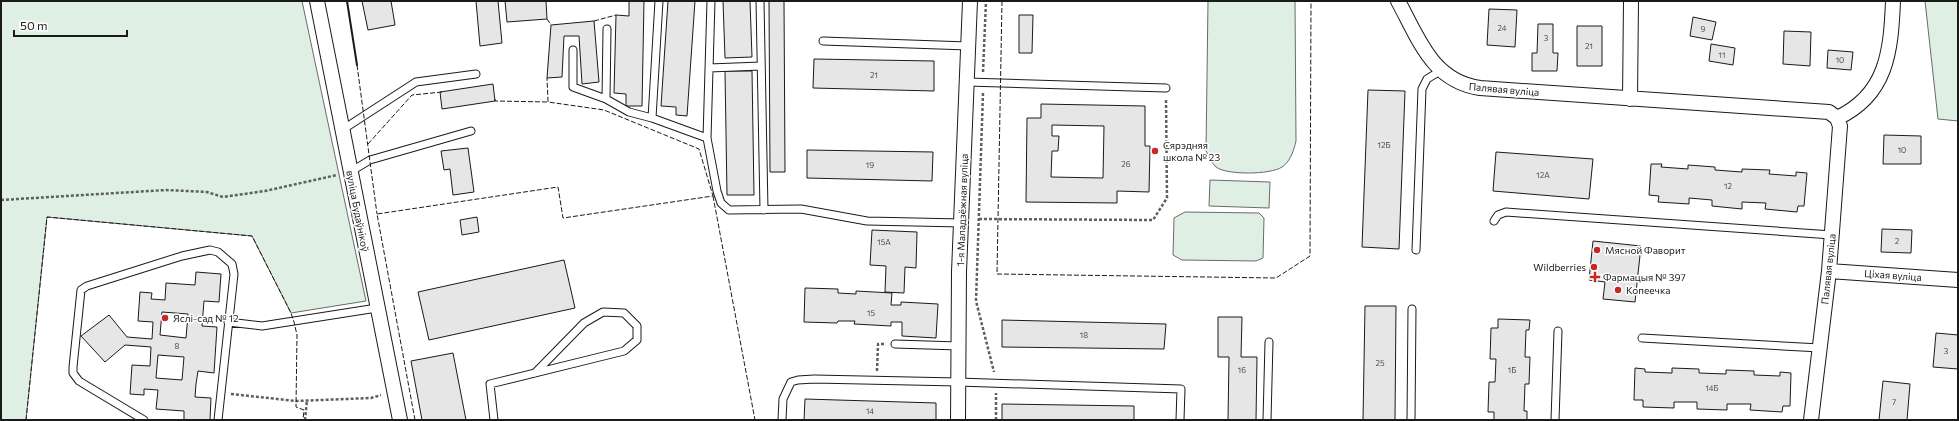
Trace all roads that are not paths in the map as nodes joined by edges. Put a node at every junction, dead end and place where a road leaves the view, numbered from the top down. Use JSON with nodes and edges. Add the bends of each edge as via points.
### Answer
{"nodes":[{"id":1,"x":317,"y":1,"type":"edge"},
{"id":2,"x":659,"y":1,"type":"edge"},
{"id":3,"x":711,"y":1,"type":"edge"},
{"id":4,"x":760,"y":1,"type":"edge"},
{"id":5,"x":970,"y":1,"type":"edge"},
{"id":6,"x":1398,"y":1,"type":"edge"},
{"id":7,"x":1631,"y":1,"type":"edge"},
{"id":8,"x":1893,"y":1,"type":"edge"},
{"id":9,"x":606,"y":29,"type":"dead end"},
{"id":10,"x":823,"y":41,"type":"dead end"},
{"id":11,"x":968,"y":46,"type":"junction"},
{"id":12,"x":573,"y":50,"type":"dead end"},
{"id":13,"x":761,"y":66,"type":"junction"},
{"id":14,"x":709,"y":68,"type":"junction"},
{"id":15,"x":1440,"y":70,"type":"junction"},
{"id":16,"x":476,"y":74,"type":"dead end"},
{"id":17,"x":967,"y":82,"type":"junction"},
{"id":18,"x":1166,"y":88,"type":"road end"},
{"id":19,"x":1630,"y":98,"type":"junction"},
{"id":20,"x":606,"y":99,"type":"junction"},
{"id":21,"x":652,"y":118,"type":"junction"},
{"id":22,"x":1837,"y":118,"type":"junction"},
{"id":23,"x":342,"y":130,"type":"junction"},
{"id":24,"x":471,"y":131,"type":"dead end"},
{"id":25,"x":707,"y":138,"type":"junction"},
{"id":26,"x":350,"y":172,"type":"junction"},
{"id":27,"x":764,"y":210,"type":"junction"},
{"id":28,"x":1494,"y":221,"type":"dead end"},
{"id":29,"x":962,"y":223,"type":"junction"},
{"id":30,"x":1832,"y":236,"type":"junction"},
{"id":31,"x":1416,"y":250,"type":"dead end"},
{"id":32,"x":1829,"y":271,"type":"junction"},
{"id":33,"x":1958,"y":280,"type":"edge"},
{"id":34,"x":377,"y":308,"type":"junction"},
{"id":35,"x":1412,"y":309,"type":"dead end"},
{"id":36,"x":228,"y":322,"type":"junction"},
{"id":37,"x":1558,"y":331,"type":"dead end"},
{"id":38,"x":1642,"y":338,"type":"dead end"},
{"id":39,"x":1269,"y":342,"type":"dead end"},
{"id":40,"x":895,"y":344,"type":"road end"},
{"id":41,"x":959,"y":346,"type":"junction"},
{"id":42,"x":1820,"y":348,"type":"junction"},
{"id":43,"x":534,"y":373,"type":"junction"},
{"id":44,"x":958,"y":382,"type":"junction"},
{"id":45,"x":144,"y":420,"type":"edge"},
{"id":46,"x":218,"y":420,"type":"edge"},
{"id":47,"x":400,"y":420,"type":"edge"},
{"id":48,"x":494,"y":420,"type":"edge"},
{"id":49,"x":782,"y":420,"type":"edge"},
{"id":50,"x":958,"y":420,"type":"edge"},
{"id":51,"x":1180,"y":420,"type":"edge"},
{"id":52,"x":1267,"y":420,"type":"edge"},
{"id":53,"x":1411,"y":420,"type":"edge"},
{"id":54,"x":1555,"y":420,"type":"edge"},
{"id":55,"x":1811,"y":420,"type":"edge"}],
"edges":[{"from":1,"to":23,"type":"street","name":"вуліца Будаўнікоў"},
{"from":2,"to":21,"type":"lane"},
{"from":3,"to":14,"type":"lane"},
{"from":4,"to":13,"type":"lane"},
{"from":5,"to":11,"type":"street","name":"1-я Маладзёжная вуліца"},
{"from":6,"to":15,"type":"street","name":"Палявая вуліца"},
{"from":7,"to":19,"type":"street"},
{"from":8,"to":22,"type":"street","via":[[1888,51],[1879,82],[1857,107]]},
{"from":9,"to":20,"type":"lane"},
{"from":10,"to":11,"type":"lane"},
{"from":11,"to":17,"type":"street","name":"1-я Маладзёжная вуліца"},
{"from":12,"to":20,"type":"lane","via":[[573,87]]},
{"from":13,"to":14,"type":"lane"},
{"from":13,"to":27,"type":"lane"},
{"from":14,"to":25,"type":"lane"},
{"from":15,"to":19,"type":"street","name":"Палявая вуліца","via":[[1458,83],[1480,88]]},
{"from":15,"to":31,"type":"lane","via":[[1427,79],[1422,88]]},
{"from":16,"to":23,"type":"lane","via":[[416,82]]},
{"from":17,"to":18,"type":"lane"},
{"from":17,"to":29,"type":"street","name":"1-я Маладзёжная вуліца"},
{"from":19,"to":22,"type":"street","name":"Палявая вуліца","via":[[1829,112]]},
{"from":20,"to":21,"type":"lane","via":[[630,112]]},
{"from":21,"to":25,"type":"lane"},
{"from":22,"to":30,"type":"street","name":"Палявая вуліца","via":[[1840,126]]},
{"from":23,"to":26,"type":"street","name":"вуліца Будаўнікоў"},
{"from":24,"to":26,"type":"lane","via":[[370,160]]},
{"from":25,"to":27,"type":"lane","via":[[721,203],[729,210]]},
{"from":26,"to":34,"type":"street","name":"вуліца Будаўнікоў"},
{"from":27,"to":29,"type":"lane","via":[[801,210],[867,221]]},
{"from":28,"to":30,"type":"lane","via":[[1498,215],[1506,212]]},
{"from":29,"to":41,"type":"street","name":"1-я Маладзёжная вуліца"},
{"from":30,"to":32,"type":"street","name":"Палявая вуліца"},
{"from":32,"to":33,"type":"street","name":"Ціхая вуліца"},
{"from":32,"to":42,"type":"street","name":"Палявая вуліца"},
{"from":34,"to":36,"type":"lane","via":[[262,326]]},
{"from":34,"to":47,"type":"street","name":"вуліца Будаўнікоў"},
{"from":35,"to":53,"type":"lane"},
{"from":36,"to":45,"type":"lane","via":[[234,283],[232,264],[218,252],[210,250],[94,283],[81,290],[74,373],[79,381]]},
{"from":36,"to":46,"type":"lane"},
{"from":37,"to":54,"type":"lane"},
{"from":38,"to":42,"type":"lane"},
{"from":39,"to":52,"type":"lane"},
{"from":40,"to":41,"type":"lane"},
{"from":41,"to":44,"type":"street","name":"1-я Маладзёжная вуліца"},
{"from":42,"to":55,"type":"street","name":"Палявая вуліца"},
{"from":43,"to":43,"type":"lane","via":[[624,351],[637,340],[637,326],[624,313],[603,312],[584,323]]},
{"from":43,"to":48,"type":"lane","via":[[490,384]]},
{"from":44,"to":49,"type":"lane","via":[[798,380],[791,382],[783,399]]},
{"from":44,"to":50,"type":"street","name":"1-я Маладзёжная вуліца"},
{"from":44,"to":51,"type":"lane","via":[[1181,389]]}]}
